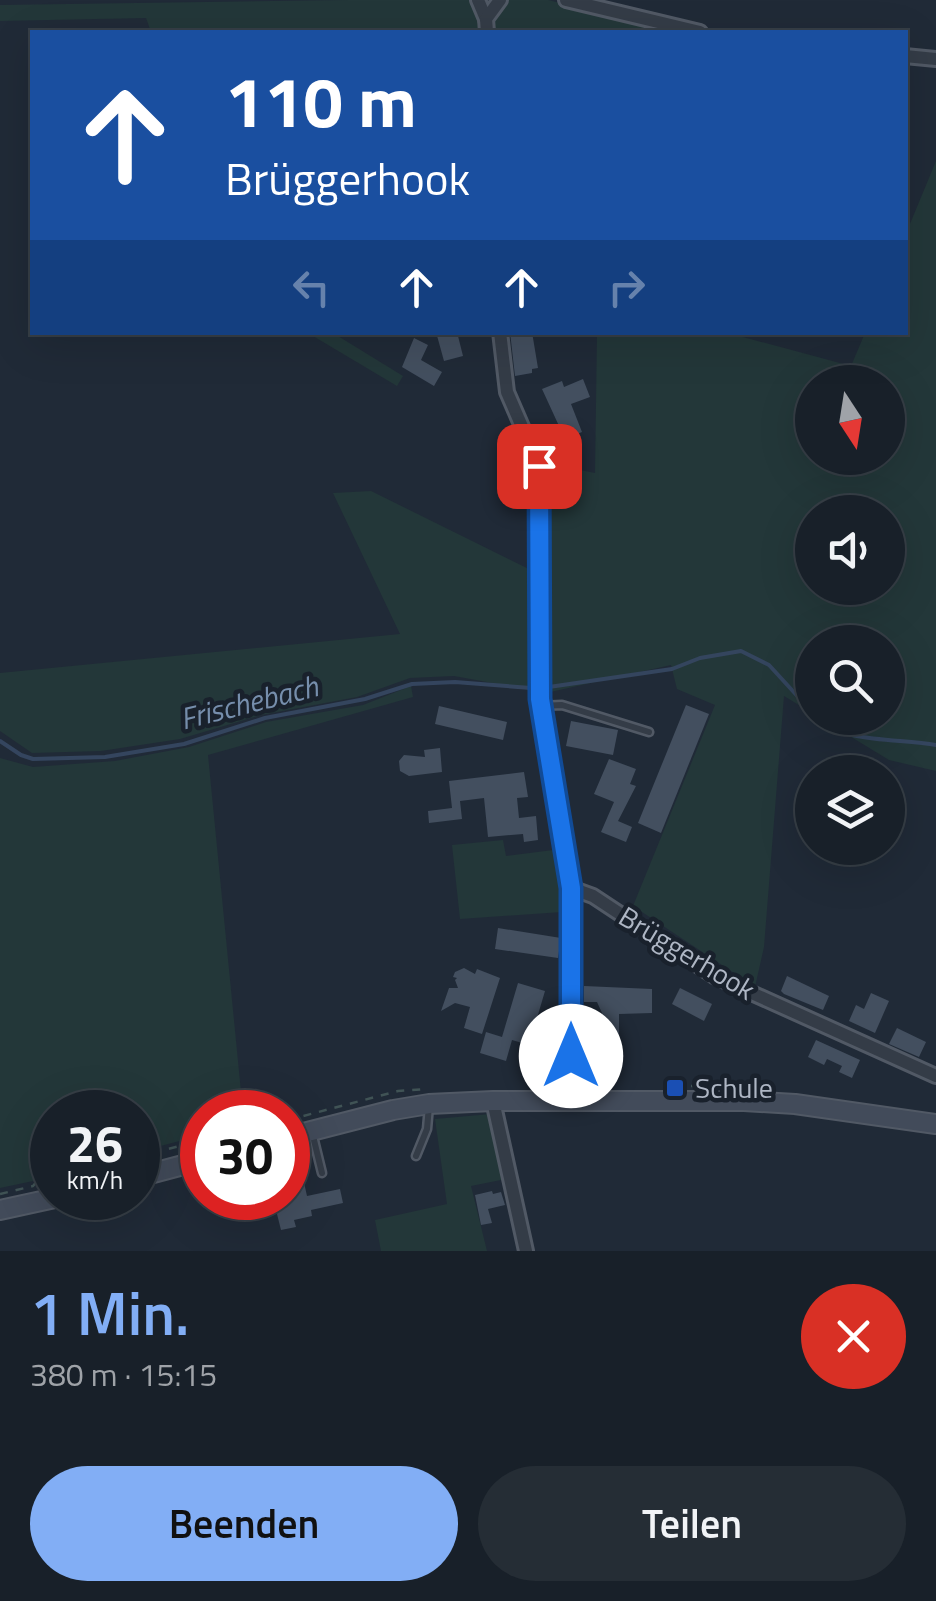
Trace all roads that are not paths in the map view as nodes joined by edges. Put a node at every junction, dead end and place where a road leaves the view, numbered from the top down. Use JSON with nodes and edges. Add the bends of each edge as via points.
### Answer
{"nodes":[{"id":1,"x":478,"y":0,"type":"edge"},
{"id":2,"x":500,"y":0,"type":"edge"},
{"id":3,"x":566,"y":0,"type":"edge"},
{"id":4,"x":486,"y":26,"type":"edge"},
{"id":5,"x":692,"y":30,"type":"edge"},
{"id":6,"x":908,"y":56,"type":"edge"},
{"id":7,"x":936,"y":59,"type":"edge"},
{"id":8,"x":500,"y":335,"type":"edge"},
{"id":9,"x":541,"y":706,"type":"junction"},
{"id":10,"x":649,"y":732,"type":"dead end"},
{"id":11,"x":571,"y":888,"type":"junction"},
{"id":12,"x":542,"y":1054,"type":"dead end"},
{"id":13,"x":571,"y":1056,"type":"junction"},
{"id":14,"x":936,"y":1076,"type":"edge"},
{"id":15,"x":572,"y":1100,"type":"junction"},
{"id":16,"x":493,"y":1101,"type":"junction"},
{"id":17,"x":430,"y":1104,"type":"junction"},
{"id":18,"x":936,"y":1124,"type":"edge"},
{"id":19,"x":311,"y":1131,"type":"joint"},
{"id":20,"x":416,"y":1156,"type":"dead end"},
{"id":21,"x":322,"y":1173,"type":"dead end"},
{"id":22,"x":30,"y":1204,"type":"edge"},
{"id":23,"x":0,"y":1210,"type":"edge"},
{"id":24,"x":526,"y":1251,"type":"edge"}],
"edges":[{"from":1,"to":4,"type":"street"},
{"from":2,"to":4,"type":"street"},
{"from":3,"to":5,"type":"street"},
{"from":6,"to":7,"type":"street"},
{"from":8,"to":9,"type":"street","via":[[508,392],[539,466]]},
{"from":9,"to":10,"type":"lane","via":[[562,705]]},
{"from":9,"to":11,"type":"street"},
{"from":11,"to":13,"type":"street"},
{"from":11,"to":14,"type":"street","name":"Brüggerhook","via":[[714,976]]},
{"from":12,"to":13,"type":"lane"},
{"from":13,"to":15,"type":"street"},
{"from":15,"to":16,"type":"street"},
{"from":15,"to":18,"type":"street","via":[[778,1103]]},
{"from":16,"to":17,"type":"street"},
{"from":16,"to":24,"type":"street"},
{"from":17,"to":19,"type":"street"},
{"from":17,"to":20,"type":"lane"},
{"from":19,"to":21,"type":"lane"},
{"from":22,"to":23,"type":"street"}]}
